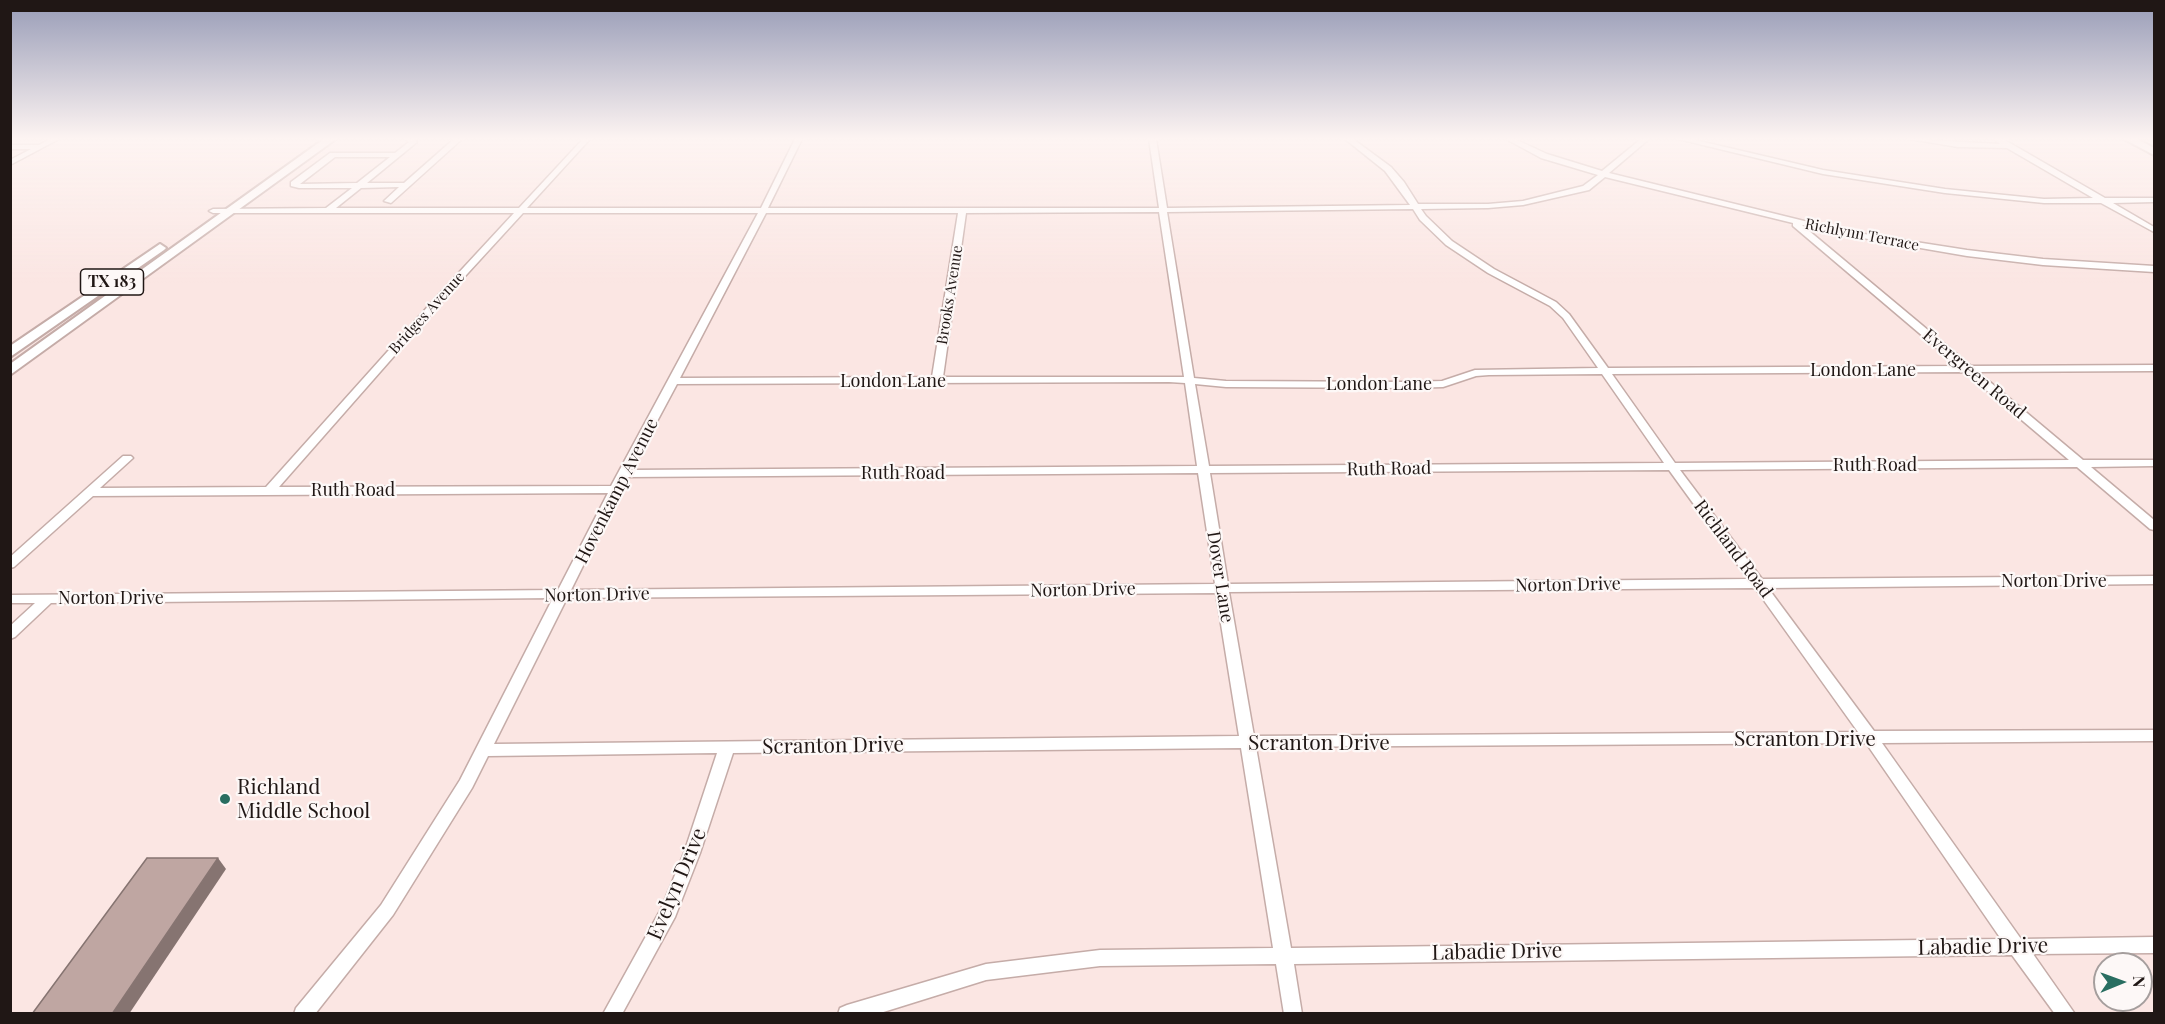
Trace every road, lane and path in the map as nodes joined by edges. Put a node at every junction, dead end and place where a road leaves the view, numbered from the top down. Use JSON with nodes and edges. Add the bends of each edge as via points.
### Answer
{"nodes":[{"id":1,"x":247,"y":187,"type":"edge"},
{"id":2,"x":265,"y":187,"type":"edge"},
{"id":3,"x":359,"y":187,"type":"edge"},
{"id":4,"x":404,"y":187,"type":"edge"},
{"id":5,"x":543,"y":187,"type":"edge"},
{"id":6,"x":775,"y":187,"type":"edge"},
{"id":7,"x":1158,"y":187,"type":"edge"},
{"id":8,"x":1403,"y":187,"type":"edge"},
{"id":9,"x":1587,"y":187,"type":"edge"},
{"id":10,"x":1655,"y":187,"type":"edge"},
{"id":11,"x":1917,"y":187,"type":"edge"},
{"id":12,"x":2080,"y":187,"type":"edge"},
{"id":13,"x":2154,"y":200,"type":"edge"},
{"id":14,"x":388,"y":201,"type":"dead end"},
{"id":15,"x":2104,"y":201,"type":"junction"},
{"id":16,"x":1416,"y":207,"type":"junction"},
{"id":17,"x":963,"y":209,"type":"junction"},
{"id":18,"x":329,"y":210,"type":"junction"},
{"id":19,"x":522,"y":210,"type":"junction"},
{"id":20,"x":763,"y":210,"type":"junction"},
{"id":21,"x":1161,"y":210,"type":"junction"},
{"id":22,"x":213,"y":211,"type":"junction"},
{"id":23,"x":231,"y":211,"type":"junction"},
{"id":24,"x":1793,"y":221,"type":"junction"},
{"id":25,"x":2154,"y":230,"type":"edge"},
{"id":26,"x":2154,"y":269,"type":"edge"},
{"id":27,"x":10,"y":353,"type":"edge"},
{"id":28,"x":2154,"y":368,"type":"edge"},
{"id":29,"x":1969,"y":369,"type":"junction"},
{"id":30,"x":10,"y":371,"type":"edge"},
{"id":31,"x":1606,"y":371,"type":"junction"},
{"id":32,"x":937,"y":380,"type":"junction"},
{"id":33,"x":673,"y":381,"type":"junction"},
{"id":34,"x":1190,"y":381,"type":"junction"},
{"id":35,"x":127,"y":458,"type":"dead end"},
{"id":36,"x":2079,"y":463,"type":"junction"},
{"id":37,"x":2154,"y":463,"type":"edge"},
{"id":38,"x":1673,"y":466,"type":"junction"},
{"id":39,"x":1203,"y":471,"type":"junction"},
{"id":40,"x":623,"y":474,"type":"junction"},
{"id":41,"x":616,"y":489,"type":"junction"},
{"id":42,"x":270,"y":490,"type":"junction"},
{"id":43,"x":91,"y":492,"type":"junction"},
{"id":44,"x":2154,"y":526,"type":"edge"},
{"id":45,"x":10,"y":564,"type":"edge"},
{"id":46,"x":2154,"y":580,"type":"edge"},
{"id":47,"x":1758,"y":583,"type":"junction"},
{"id":48,"x":1222,"y":588,"type":"junction"},
{"id":49,"x":564,"y":595,"type":"junction"},
{"id":50,"x":47,"y":598,"type":"junction"},
{"id":51,"x":10,"y":599,"type":"edge"},
{"id":52,"x":10,"y":634,"type":"edge"},
{"id":53,"x":2154,"y":735,"type":"edge"},
{"id":54,"x":1871,"y":739,"type":"junction"},
{"id":55,"x":1248,"y":743,"type":"junction"},
{"id":56,"x":727,"y":747,"type":"junction"},
{"id":57,"x":484,"y":750,"type":"junction"},
{"id":58,"x":2154,"y":945,"type":"edge"},
{"id":59,"x":2016,"y":946,"type":"junction"},
{"id":60,"x":1283,"y":955,"type":"junction"},
{"id":61,"x":303,"y":1014,"type":"edge"},
{"id":62,"x":612,"y":1014,"type":"edge"},
{"id":63,"x":847,"y":1014,"type":"edge"},
{"id":64,"x":1293,"y":1014,"type":"edge"},
{"id":65,"x":2067,"y":1014,"type":"edge"}],
"edges":[{"from":1,"to":22,"type":"main road","number":"TX 183"},
{"from":2,"to":23,"type":"main road","number":"TX 183"},
{"from":3,"to":18,"type":"street"},
{"from":4,"to":14,"type":"street"},
{"from":5,"to":19,"type":"street","name":"Bridges Avenue"},
{"from":6,"to":20,"type":"street","name":"Hovenkamp Avenue"},
{"from":7,"to":21,"type":"street","name":"Dover Lane"},
{"from":8,"to":16,"type":"street","name":"Richland Road"},
{"from":9,"to":16,"type":"street","via":[[1533,202]]},
{"from":10,"to":24,"type":"street","name":"Richlynn Terrace"},
{"from":11,"to":15,"type":"street","via":[[2025,200]]},
{"from":12,"to":15,"type":"street"},
{"from":13,"to":15,"type":"street"},
{"from":15,"to":25,"type":"street"},
{"from":16,"to":21,"type":"street"},
{"from":16,"to":31,"type":"street","name":"Richland Road","via":[[1431,227],[1462,253],[1561,310]]},
{"from":17,"to":20,"type":"street"},
{"from":17,"to":21,"type":"street"},
{"from":17,"to":32,"type":"street","name":"Brooks Avenue"},
{"from":18,"to":19,"type":"street"},
{"from":18,"to":23,"type":"street"},
{"from":19,"to":20,"type":"street"},
{"from":19,"to":42,"type":"street","name":"Bridges Avenue"},
{"from":20,"to":33,"type":"street","name":"Hovenkamp Avenue"},
{"from":21,"to":34,"type":"street","name":"Dover Lane"},
{"from":22,"to":23,"type":"street"},
{"from":22,"to":27,"type":"main road","number":"TX 183"},
{"from":23,"to":30,"type":"main road","number":"TX 183"},
{"from":24,"to":26,"type":"street","name":"Richlynn Terrace","via":[[1967,253]]},
{"from":24,"to":29,"type":"street","name":"Evergreen Road"},
{"from":28,"to":29,"type":"street","name":"London Lane"},
{"from":29,"to":31,"type":"street","name":"London Lane"},
{"from":29,"to":36,"type":"street","name":"Evergreen Road"},
{"from":31,"to":34,"type":"street","name":"London Lane","via":[[1482,373],[1443,384],[1407,385]]},
{"from":31,"to":38,"type":"street","name":"Richland Road"},
{"from":32,"to":33,"type":"street","name":"London Lane"},
{"from":32,"to":34,"type":"street","name":"London Lane"},
{"from":33,"to":40,"type":"street","name":"Hovenkamp Avenue"},
{"from":34,"to":39,"type":"street","name":"Dover Lane"},
{"from":35,"to":43,"type":"street"},
{"from":36,"to":37,"type":"street","name":"Ruth Road"},
{"from":36,"to":38,"type":"street","name":"Ruth Road"},
{"from":36,"to":44,"type":"street","name":"Evergreen Road"},
{"from":38,"to":39,"type":"street","name":"Ruth Road"},
{"from":38,"to":47,"type":"street","name":"Richland Road"},
{"from":39,"to":40,"type":"street","name":"Ruth Road"},
{"from":39,"to":48,"type":"street","name":"Dover Lane"},
{"from":40,"to":41,"type":"street","name":"Hovenkamp Avenue"},
{"from":41,"to":42,"type":"street","name":"Ruth Road"},
{"from":41,"to":49,"type":"street","name":"Hovenkamp Avenue"},
{"from":42,"to":43,"type":"street","name":"Ruth Road"},
{"from":43,"to":45,"type":"street"},
{"from":46,"to":47,"type":"street","name":"Norton Drive"},
{"from":47,"to":48,"type":"street","name":"Norton Drive"},
{"from":47,"to":54,"type":"street","name":"Richland Road"},
{"from":48,"to":49,"type":"street","name":"Norton Drive"},
{"from":48,"to":55,"type":"street","name":"Dover Lane"},
{"from":49,"to":50,"type":"street","name":"Norton Drive"},
{"from":49,"to":57,"type":"street","name":"Hovenkamp Avenue"},
{"from":50,"to":51,"type":"street","name":"Norton Drive"},
{"from":50,"to":52,"type":"street"},
{"from":53,"to":54,"type":"street","name":"Scranton Drive"},
{"from":54,"to":55,"type":"street","name":"Scranton Drive"},
{"from":54,"to":59,"type":"street","name":"Richland Road"},
{"from":55,"to":56,"type":"street","name":"Scranton Drive"},
{"from":55,"to":60,"type":"street","name":"Dover Lane"},
{"from":56,"to":57,"type":"street","name":"Scranton Drive"},
{"from":56,"to":62,"type":"street","name":"Evelyn Drive","via":[[669,912]]},
{"from":57,"to":61,"type":"street","name":"Hovenkamp Avenue","via":[[387,910]]},
{"from":58,"to":59,"type":"street","name":"Labadie Drive"},
{"from":59,"to":60,"type":"street","name":"Labadie Drive"},
{"from":59,"to":65,"type":"street","name":"Richland Road"},
{"from":60,"to":63,"type":"street","name":"Labadie Drive","via":[[1100,958],[986,972]]},
{"from":60,"to":64,"type":"street","name":"Dover Lane"}]}
